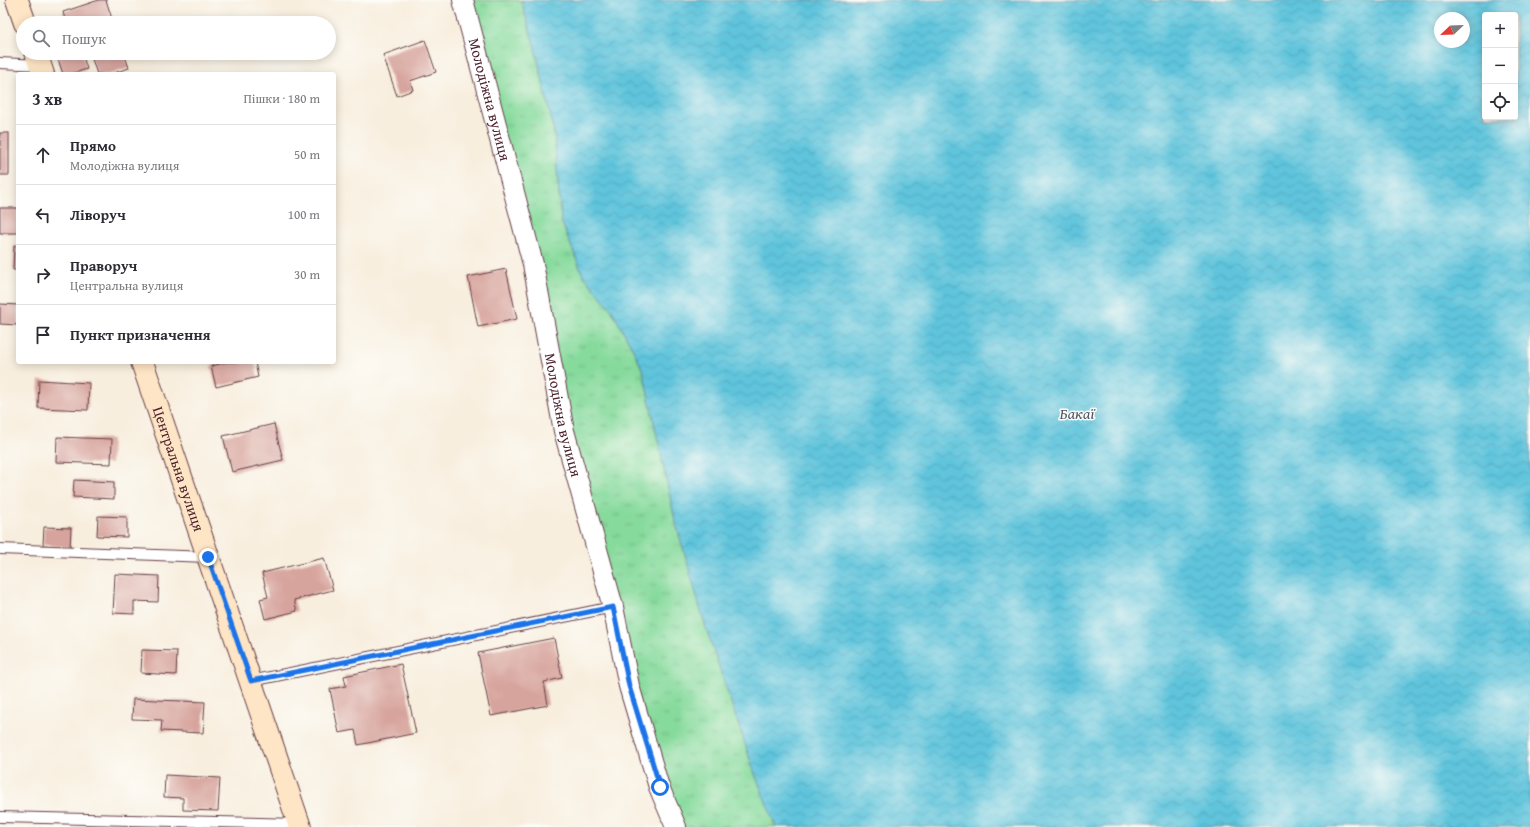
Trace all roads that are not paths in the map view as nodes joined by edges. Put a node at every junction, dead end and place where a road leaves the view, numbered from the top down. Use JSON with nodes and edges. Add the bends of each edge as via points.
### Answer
{"nodes":[{"id":1,"x":17,"y":0,"type":"edge"},
{"id":2,"x":463,"y":0,"type":"edge"},
{"id":3,"x":23,"y":16,"type":"edge"},
{"id":4,"x":0,"y":63,"type":"edge"},
{"id":5,"x":40,"y":64,"type":"edge"},
{"id":6,"x":143,"y":364,"type":"edge"},
{"id":7,"x":0,"y":549,"type":"edge"},
{"id":8,"x":208,"y":557,"type":"junction"},
{"id":9,"x":613,"y":607,"type":"junction"},
{"id":10,"x":251,"y":681,"type":"junction"},
{"id":11,"x":0,"y":817,"type":"edge"},
{"id":12,"x":299,"y":825,"type":"edge"},
{"id":13,"x":676,"y":827,"type":"edge"}],
"edges":[{"from":1,"to":3,"type":"street"},
{"from":2,"to":9,"type":"street","name":"Молодіжна вулиця","via":[[532,264],[564,431]]},
{"from":4,"to":5,"type":"lane"},
{"from":6,"to":8,"type":"street","name":"Центральна вулиця"},
{"from":7,"to":8,"type":"lane"},
{"from":8,"to":10,"type":"street","name":"Центральна вулиця"},
{"from":9,"to":10,"type":"lane"},
{"from":9,"to":13,"type":"street","name":"Молодіжна вулиця","via":[[629,686],[660,787]]},
{"from":10,"to":12,"type":"street","name":"Центральна вулиця"},
{"from":11,"to":12,"type":"lane"}]}
